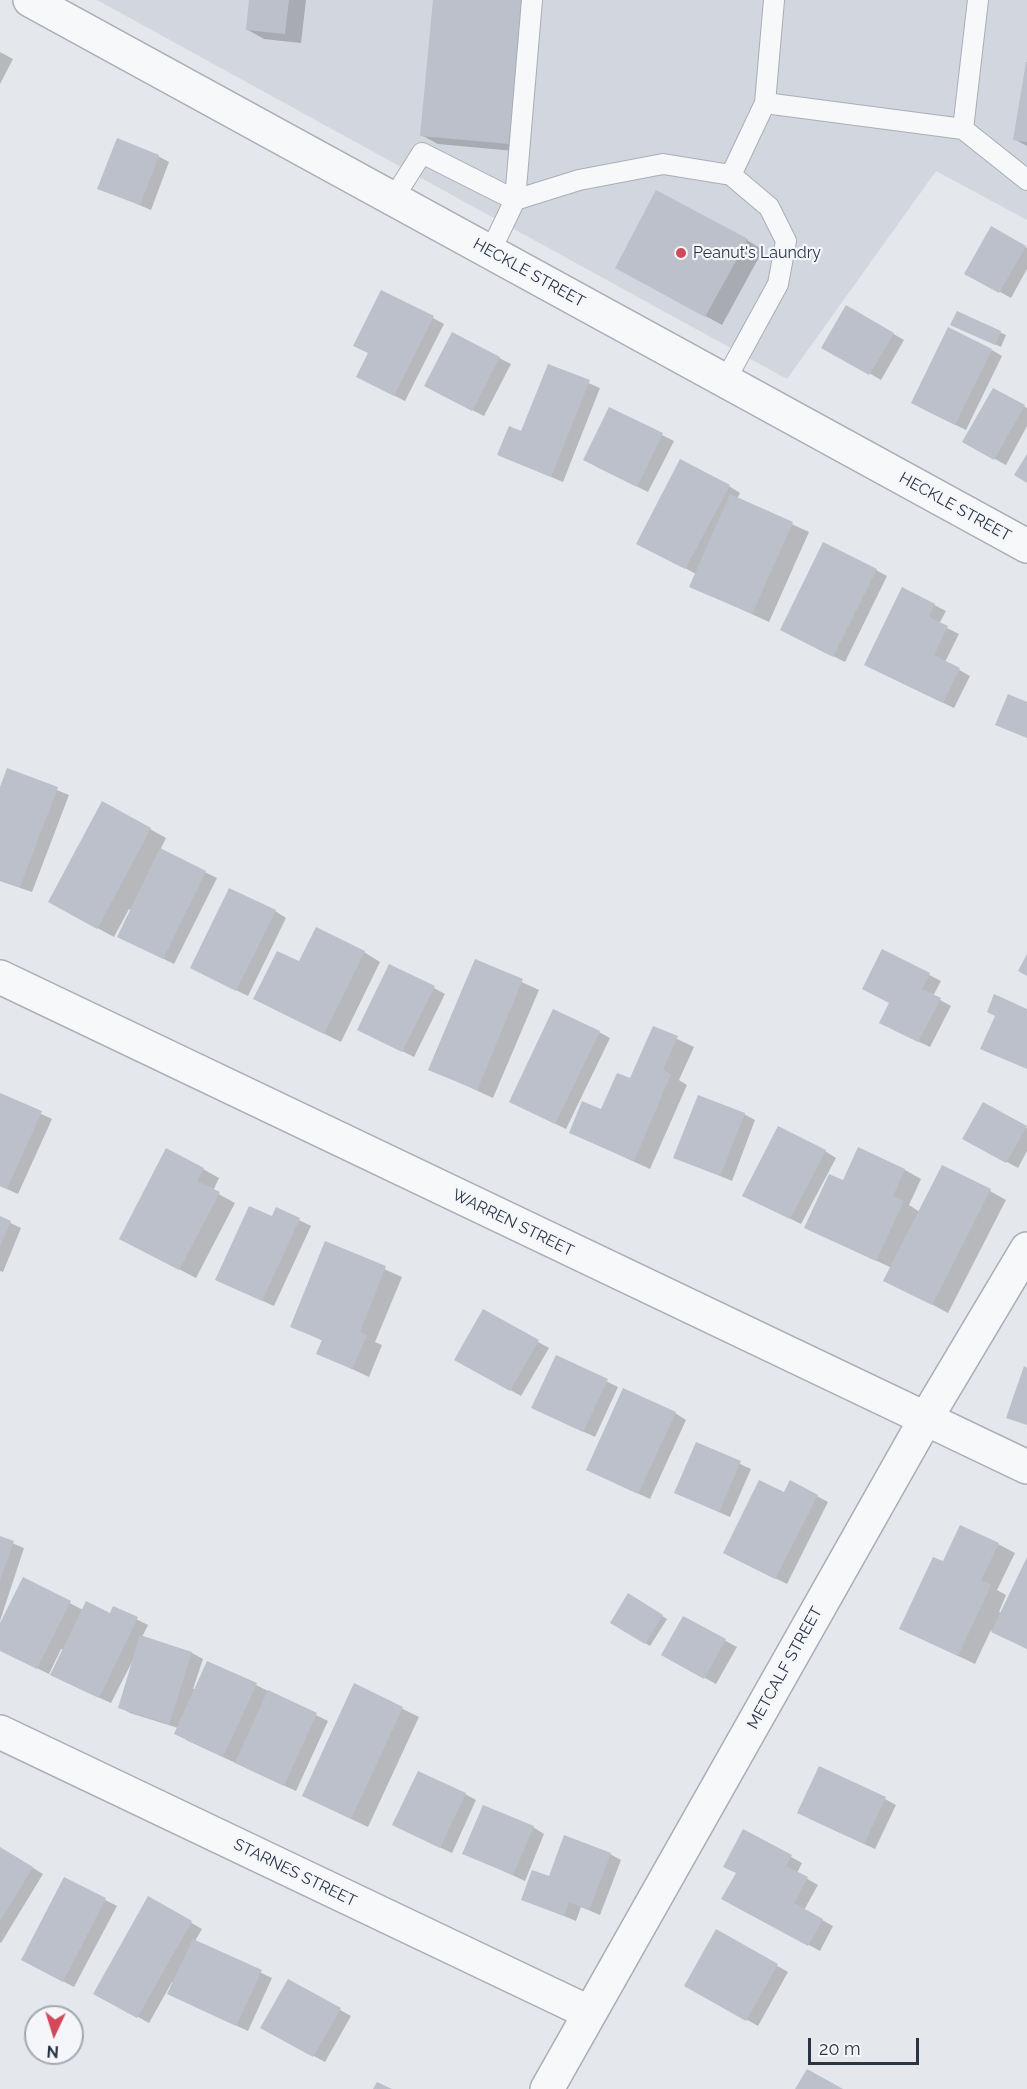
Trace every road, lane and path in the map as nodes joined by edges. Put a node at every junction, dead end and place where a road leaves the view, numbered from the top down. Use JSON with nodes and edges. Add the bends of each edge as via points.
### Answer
{"nodes":[{"id":1,"x":30,"y":0,"type":"edge"},
{"id":2,"x":532,"y":0,"type":"edge"},
{"id":3,"x":774,"y":0,"type":"edge"},
{"id":4,"x":978,"y":0,"type":"edge"},
{"id":5,"x":765,"y":103,"type":"junction"},
{"id":6,"x":963,"y":129,"type":"junction"},
{"id":7,"x":731,"y":175,"type":"junction"},
{"id":8,"x":1027,"y":180,"type":"edge"},
{"id":9,"x":393,"y":199,"type":"junction"},
{"id":10,"x":515,"y":201,"type":"junction"},
{"id":11,"x":490,"y":252,"type":"junction"},
{"id":12,"x":725,"y":381,"type":"junction"},
{"id":13,"x":1027,"y":546,"type":"edge"},
{"id":14,"x":0,"y":977,"type":"edge"},
{"id":15,"x":1027,"y":1249,"type":"edge"},
{"id":16,"x":925,"y":1420,"type":"junction"},
{"id":17,"x":1027,"y":1467,"type":"edge"},
{"id":18,"x":0,"y":1732,"type":"edge"},
{"id":19,"x":590,"y":2013,"type":"junction"},
{"id":20,"x":547,"y":2089,"type":"edge"}],
"edges":[{"from":1,"to":9,"type":"street","name":"HECKLE STREET"},
{"from":2,"to":10,"type":"lane"},
{"from":3,"to":5,"type":"lane"},
{"from":4,"to":6,"type":"lane"},
{"from":5,"to":6,"type":"lane"},
{"from":5,"to":7,"type":"lane"},
{"from":6,"to":8,"type":"lane"},
{"from":7,"to":10,"type":"lane","via":[[663,164],[579,180]]},
{"from":7,"to":12,"type":"lane","via":[[769,207],[786,241],[778,284]]},
{"from":9,"to":10,"type":"lane","via":[[422,153]]},
{"from":9,"to":11,"type":"street","name":"HECKLE STREET"},
{"from":10,"to":11,"type":"lane"},
{"from":11,"to":12,"type":"street","name":"HECKLE STREET"},
{"from":12,"to":13,"type":"street","name":"HECKLE STREET"},
{"from":14,"to":16,"type":"street","name":"WARREN STREET"},
{"from":15,"to":16,"type":"street","name":"METCALF STREET"},
{"from":16,"to":17,"type":"street","name":"WARREN STREET"},
{"from":16,"to":19,"type":"street","name":"METCALF STREET"},
{"from":18,"to":19,"type":"street","name":"STARNES STREET"},
{"from":19,"to":20,"type":"street","name":"METCALF STREET"}]}
